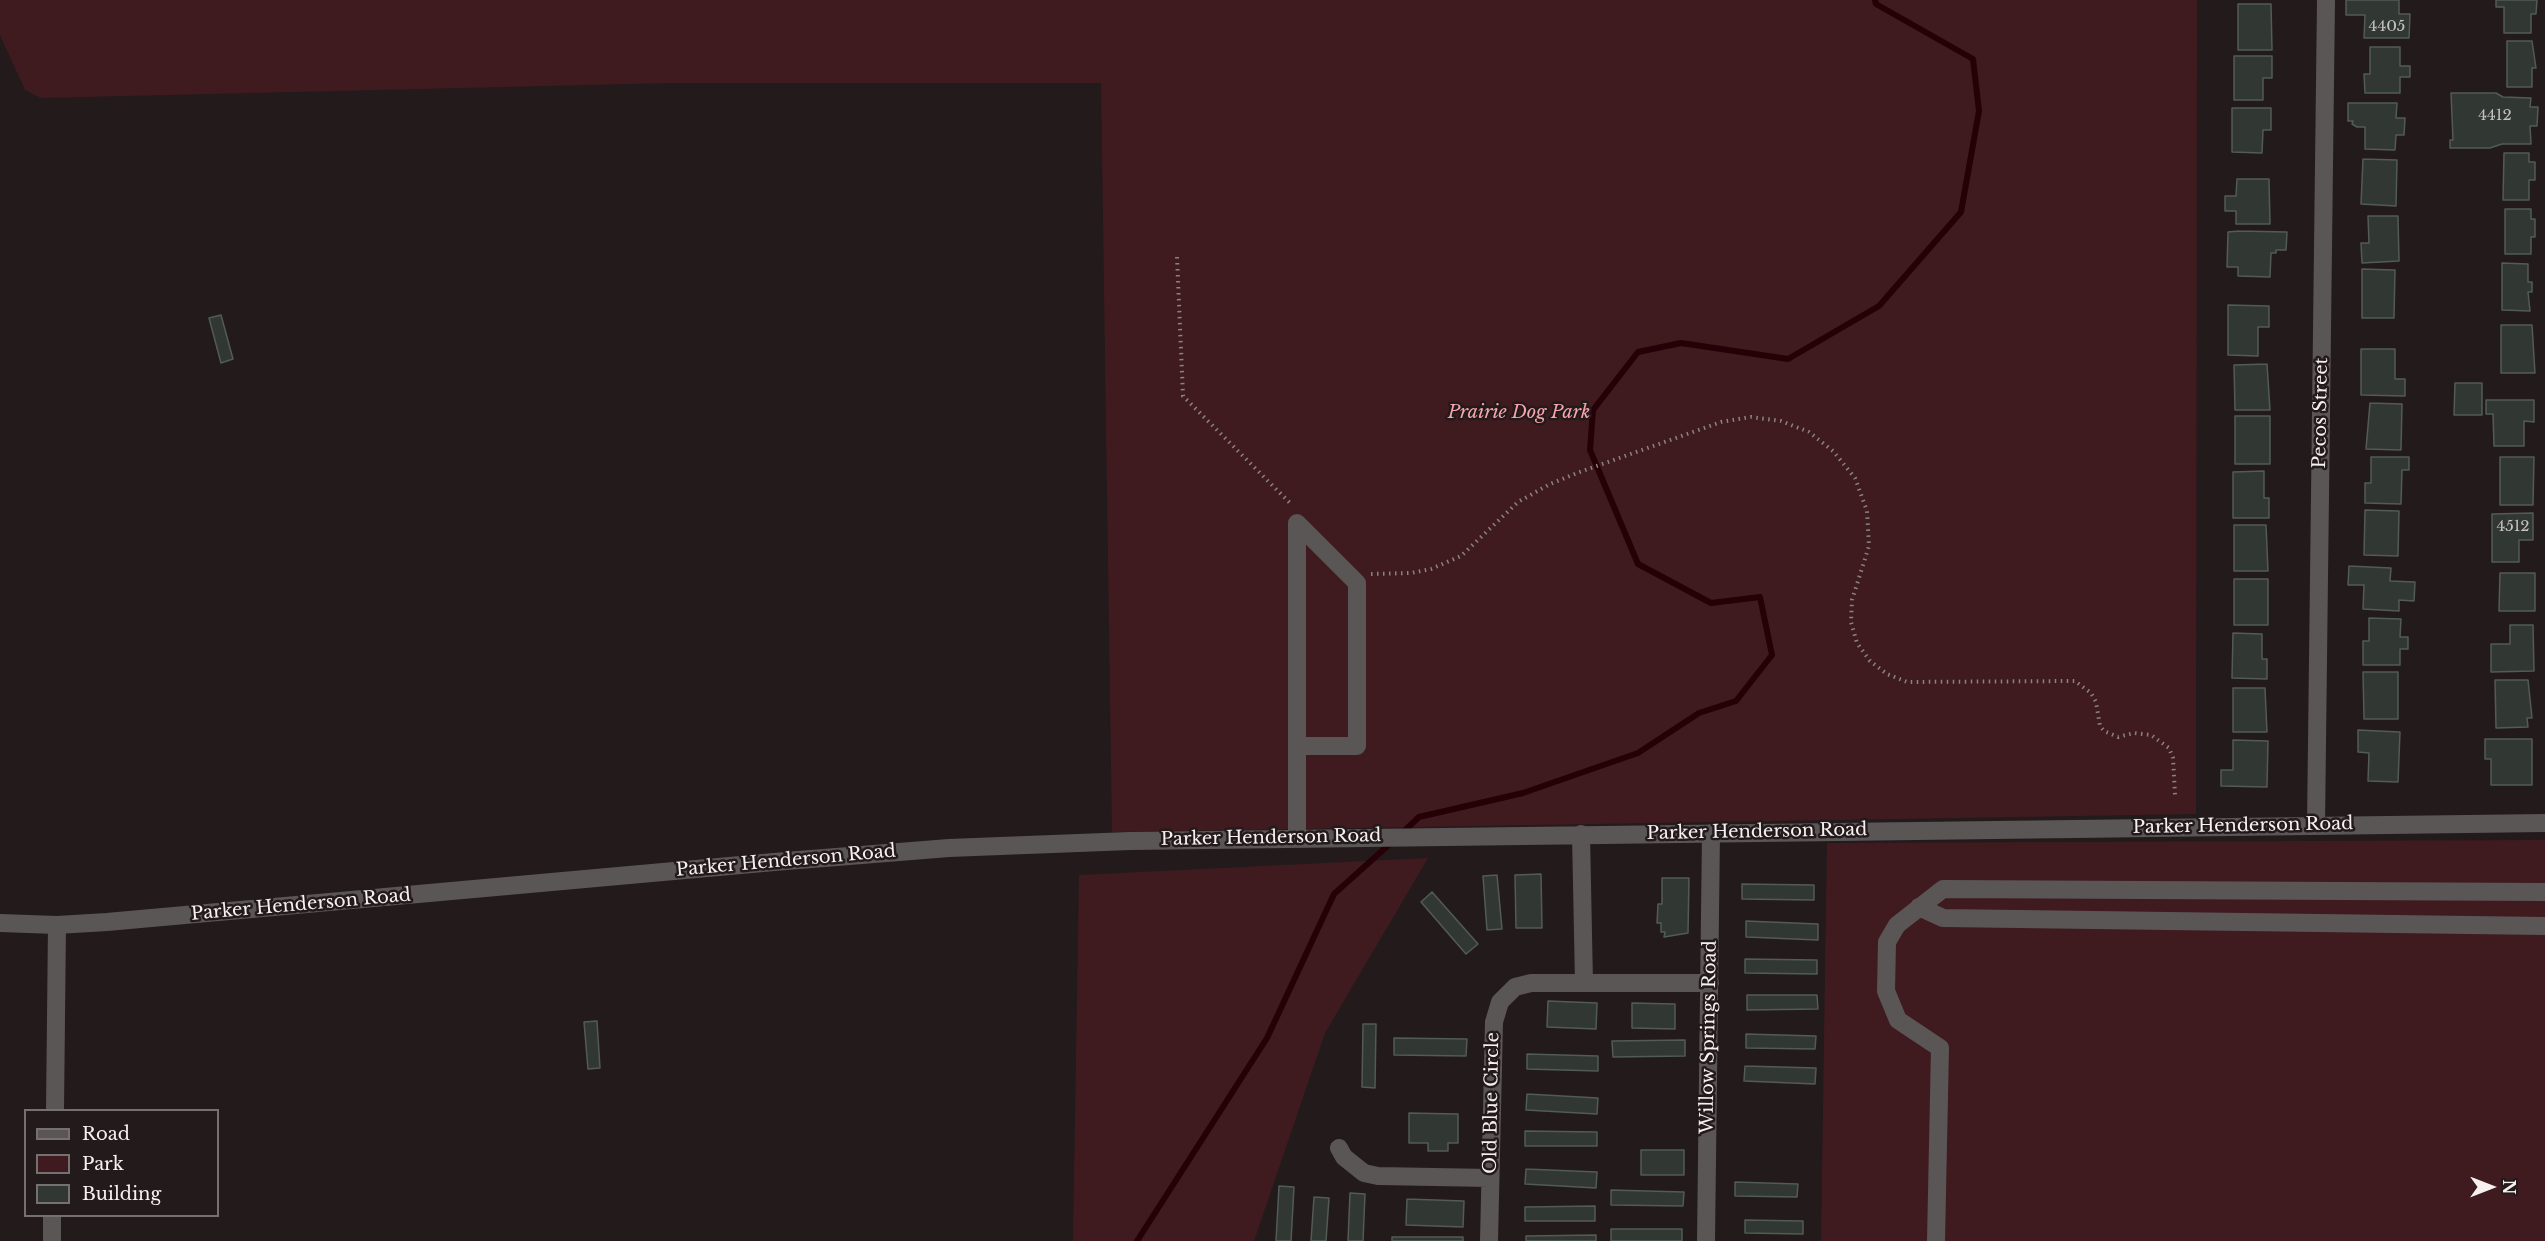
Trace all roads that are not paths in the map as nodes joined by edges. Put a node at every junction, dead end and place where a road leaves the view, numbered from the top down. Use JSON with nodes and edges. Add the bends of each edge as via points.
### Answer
{"nodes":[{"id":1,"x":2326,"y":0,"type":"edge"},
{"id":2,"x":1297,"y":746,"type":"junction"},
{"id":3,"x":2545,"y":823,"type":"edge"},
{"id":4,"x":2316,"y":825,"type":"junction"},
{"id":5,"x":1712,"y":833,"type":"junction"},
{"id":6,"x":1581,"y":834,"type":"junction"},
{"id":7,"x":1297,"y":837,"type":"junction"},
{"id":8,"x":2545,"y":892,"type":"edge"},
{"id":9,"x":1919,"y":907,"type":"junction"},
{"id":10,"x":0,"y":923,"type":"edge"},
{"id":11,"x":57,"y":925,"type":"junction"},
{"id":12,"x":2545,"y":926,"type":"edge"},
{"id":13,"x":1584,"y":983,"type":"junction"},
{"id":14,"x":1710,"y":983,"type":"junction"},
{"id":15,"x":55,"y":1109,"type":"edge"},
{"id":16,"x":1339,"y":1148,"type":"dead end"},
{"id":17,"x":1490,"y":1178,"type":"junction"},
{"id":18,"x":52,"y":1217,"type":"edge"},
{"id":19,"x":52,"y":1241,"type":"edge"},
{"id":20,"x":1489,"y":1241,"type":"edge"},
{"id":21,"x":1706,"y":1241,"type":"edge"},
{"id":22,"x":1936,"y":1241,"type":"edge"}],
"edges":[{"from":1,"to":4,"type":"street","name":"Pecos Street"},
{"from":2,"to":2,"type":"street","via":[[1297,734],[1297,523],[1357,583],[1357,746]]},
{"from":2,"to":7,"type":"street"},
{"from":3,"to":4,"type":"street","name":"Parker Henderson Road"},
{"from":4,"to":5,"type":"street","name":"Parker Henderson Road"},
{"from":5,"to":6,"type":"street","name":"Parker Henderson Road"},
{"from":5,"to":14,"type":"street","name":"Willow Springs Road"},
{"from":6,"to":7,"type":"street","name":"Parker Henderson Road"},
{"from":6,"to":13,"type":"street"},
{"from":7,"to":11,"type":"street","name":"Parker Henderson Road","via":[[949,848]]},
{"from":8,"to":9,"type":"street","via":[[1943,889]]},
{"from":9,"to":12,"type":"street","via":[[1943,918]]},
{"from":9,"to":22,"type":"street","via":[[1897,925],[1887,942],[1886,991],[1898,1020],[1940,1048]]},
{"from":10,"to":11,"type":"street","name":"Parker Henderson Road"},
{"from":11,"to":15,"type":"street"},
{"from":13,"to":14,"type":"street","name":"Old Blue Circle"},
{"from":13,"to":17,"type":"street","name":"Old Blue Circle","via":[[1531,983],[1515,987],[1500,1002],[1494,1022]]},
{"from":14,"to":21,"type":"street","name":"Willow Springs Road"},
{"from":16,"to":17,"type":"street","via":[[1364,1173],[1378,1176]]},
{"from":17,"to":20,"type":"street","name":"Old Blue Circle"},
{"from":18,"to":19,"type":"street"}]}
